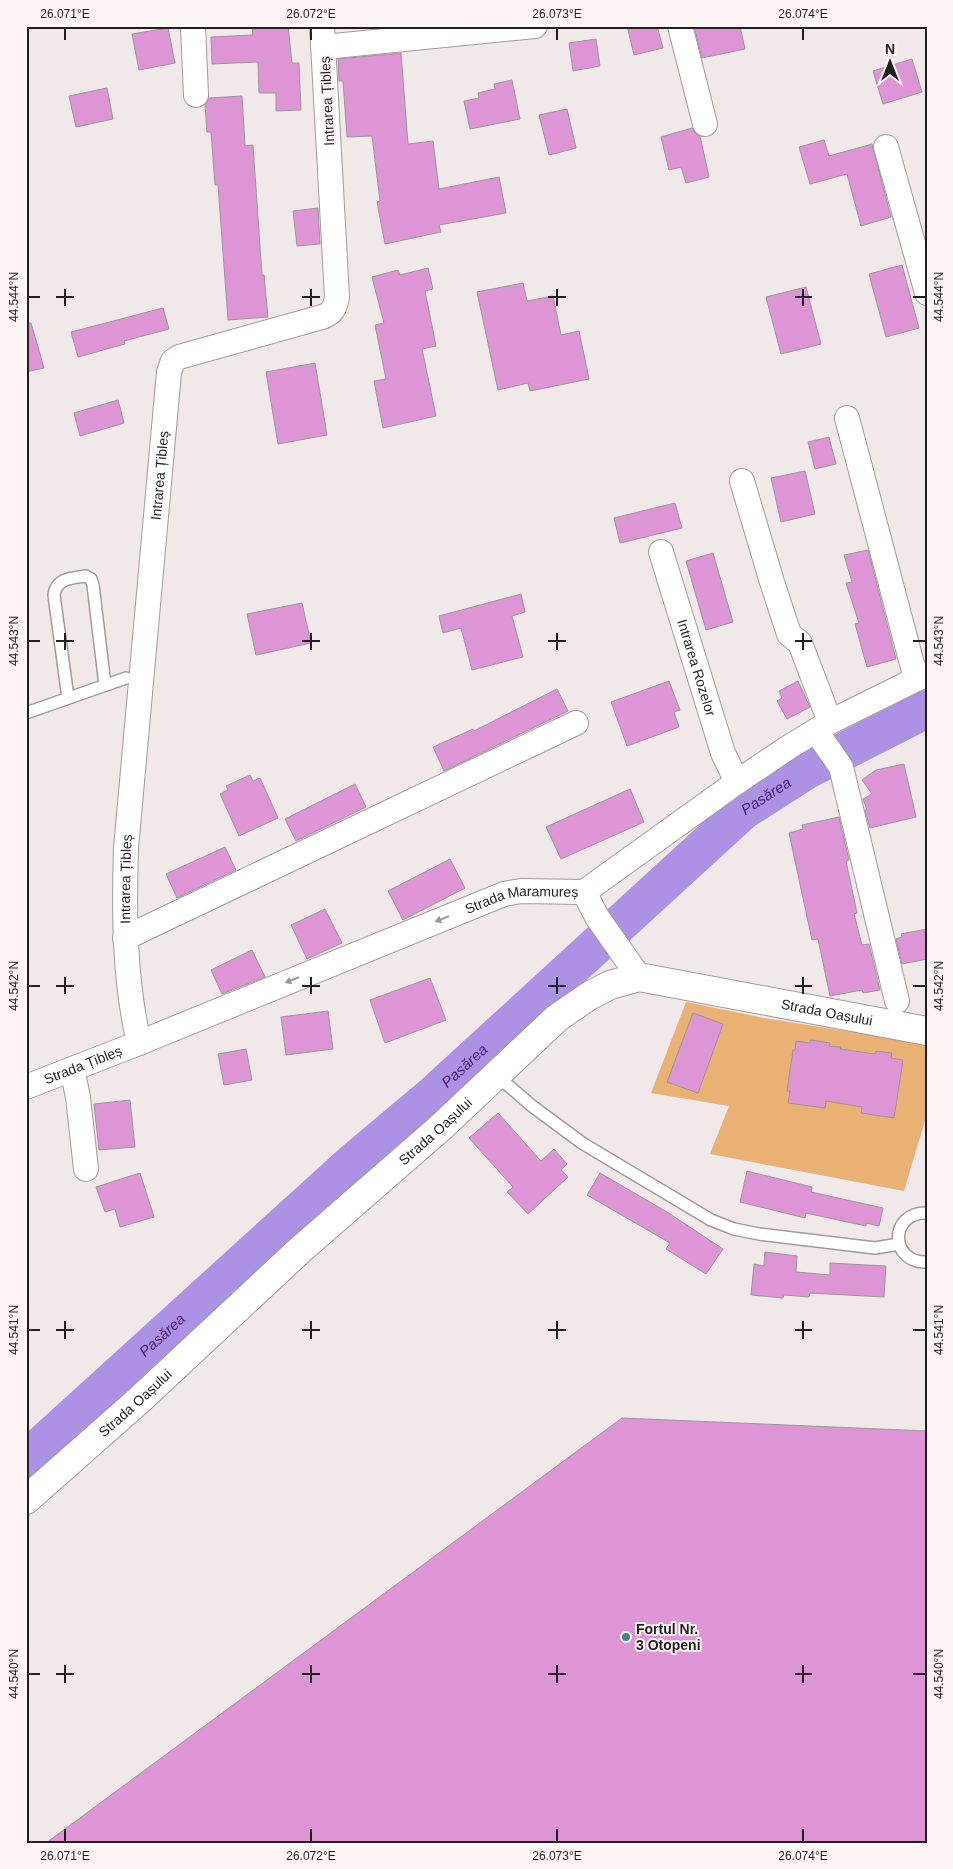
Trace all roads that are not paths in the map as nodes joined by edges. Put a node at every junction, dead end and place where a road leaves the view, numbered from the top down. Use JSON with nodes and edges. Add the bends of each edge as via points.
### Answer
{"nodes":[{"id":1,"x":193,"y":26,"type":"edge"},
{"id":2,"x":535,"y":26,"type":"edge"},
{"id":3,"x":680,"y":26,"type":"edge"},
{"id":4,"x":323,"y":36,"type":"edge"},
{"id":5,"x":196,"y":95,"type":"dead end"},
{"id":6,"x":705,"y":124,"type":"dead end"},
{"id":7,"x":886,"y":147,"type":"dead end"},
{"id":8,"x":927,"y":293,"type":"edge"},
{"id":9,"x":847,"y":418,"type":"dead end"},
{"id":10,"x":742,"y":481,"type":"dead end"},
{"id":11,"x":661,"y":552,"type":"dead end"},
{"id":12,"x":921,"y":677,"type":"edge"},
{"id":13,"x":126,"y":678,"type":"dead end"},
{"id":14,"x":105,"y":685,"type":"junction"},
{"id":15,"x":68,"y":698,"type":"junction"},
{"id":16,"x":26,"y":713,"type":"edge"},
{"id":17,"x":576,"y":723,"type":"dead end"},
{"id":18,"x":823,"y":726,"type":"junction"},
{"id":19,"x":737,"y":782,"type":"junction"},
{"id":20,"x":584,"y":892,"type":"junction"},
{"id":21,"x":125,"y":938,"type":"junction"},
{"id":22,"x":639,"y":977,"type":"junction"},
{"id":23,"x":897,"y":1001,"type":"dead end"},
{"id":24,"x":927,"y":1031,"type":"edge"},
{"id":25,"x":139,"y":1043,"type":"junction"},
{"id":26,"x":72,"y":1069,"type":"junction"},
{"id":27,"x":496,"y":1076,"type":"junction"},
{"id":28,"x":26,"y":1087,"type":"edge"},
{"id":29,"x":86,"y":1169,"type":"dead end"},
{"id":30,"x":927,"y":1213,"type":"edge"},
{"id":31,"x":899,"y":1244,"type":"junction"},
{"id":32,"x":927,"y":1262,"type":"edge"},
{"id":33,"x":26,"y":1500,"type":"edge"}],
"edges":[{"from":1,"to":5,"type":"street"},
{"from":2,"to":4,"type":"street"},
{"from":3,"to":6,"type":"street"},
{"from":4,"to":21,"type":"street","name":"Intrarea Țibleș","via":[[335,308],[331,314],[322,317],[179,356],[169,372],[130,796]]},
{"from":7,"to":8,"type":"street"},
{"from":9,"to":12,"type":"street"},
{"from":10,"to":18,"type":"street","via":[[789,634],[800,643]]},
{"from":11,"to":19,"type":"street","name":"Intrarea Rozelor","via":[[723,753]]},
{"from":12,"to":18,"type":"street","name":"Strada Maramureș"},
{"from":13,"to":14,"type":"lane"},
{"from":14,"to":15,"type":"lane"},
{"from":14,"to":15,"type":"lane","via":[[94,585],[86,576],[66,579],[55,588],[54,595]]},
{"from":15,"to":16,"type":"lane"},
{"from":17,"to":21,"type":"street"},
{"from":18,"to":19,"type":"street","name":"Strada Maramureș"},
{"from":18,"to":23,"type":"street","via":[[842,767]]},
{"from":19,"to":20,"type":"street","name":"Strada Maramureș"},
{"from":20,"to":22,"type":"street","via":[[597,917]]},
{"from":20,"to":25,"type":"street","name":"Strada Maramureș","one_way":true,"via":[[521,891],[504,894]]},
{"from":21,"to":25,"type":"street","name":"Intrarea Țibleș","via":[[130,997]]},
{"from":22,"to":24,"type":"street","name":"Strada Oașului"},
{"from":22,"to":27,"type":"street","name":"Strada Oașului","via":[[610,985],[557,1018]]},
{"from":25,"to":26,"type":"street","name":"Strada Țibleș"},
{"from":26,"to":28,"type":"street","name":"Strada Țibleș"},
{"from":26,"to":29,"type":"street"},
{"from":27,"to":31,"type":"lane","via":[[582,1143],[711,1220],[759,1234],[875,1248]]},
{"from":27,"to":33,"type":"street","name":"Strada Oașului"},
{"from":30,"to":31,"type":"lane","via":[[918,1213],[904,1221]]},
{"from":31,"to":32,"type":"lane","via":[[908,1258]]}]}
